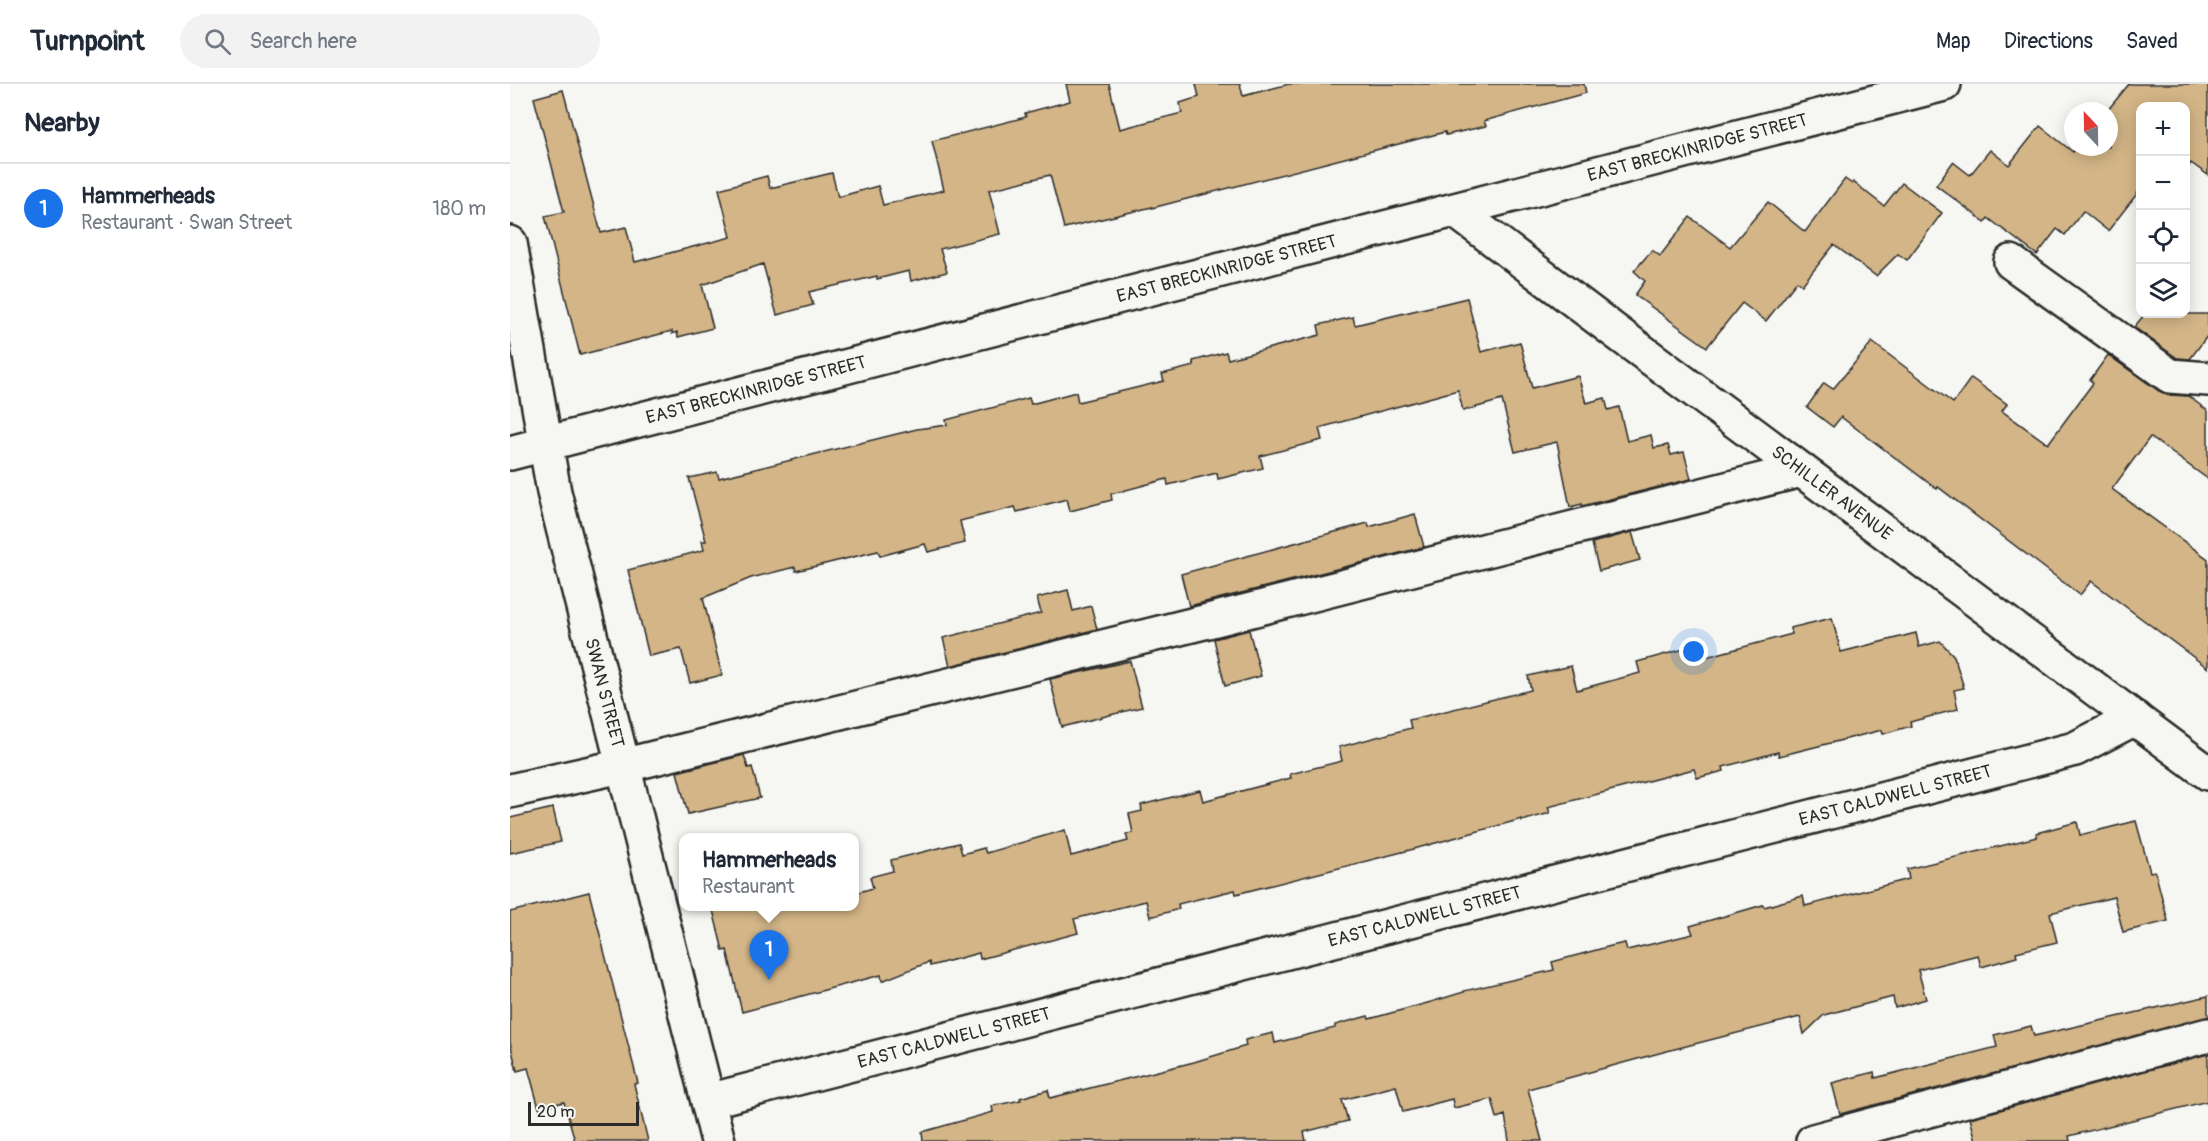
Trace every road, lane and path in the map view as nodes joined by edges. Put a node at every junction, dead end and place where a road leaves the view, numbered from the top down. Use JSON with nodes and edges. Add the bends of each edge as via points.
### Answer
{"nodes":[{"id":1,"x":1944,"y":84,"type":"edge"},
{"id":2,"x":1456,"y":211,"type":"junction"},
{"id":3,"x":510,"y":243,"type":"edge"},
{"id":4,"x":2011,"y":262,"type":"dead end"},
{"id":5,"x":2208,"y":379,"type":"edge"},
{"id":6,"x":547,"y":444,"type":"junction"},
{"id":7,"x":510,"y":453,"type":"edge"},
{"id":8,"x":1801,"y":470,"type":"junction"},
{"id":9,"x":2135,"y":718,"type":"junction"},
{"id":10,"x":622,"y":766,"type":"junction"},
{"id":11,"x":2208,"y":772,"type":"edge"},
{"id":12,"x":510,"y":791,"type":"edge"},
{"id":13,"x":2208,"y":1035,"type":"edge"},
{"id":14,"x":708,"y":1101,"type":"junction"},
{"id":15,"x":718,"y":1141,"type":"edge"},
{"id":16,"x":1813,"y":1141,"type":"edge"}],
"edges":[{"from":1,"to":2,"type":"street","name":"EAST BRECKINRIDGE STREET"},
{"from":2,"to":6,"type":"street","name":"EAST BRECKINRIDGE STREET"},
{"from":2,"to":8,"type":"street","name":"SCHILLER AVENUE"},
{"from":3,"to":6,"type":"street","name":"SWAN STREET"},
{"from":4,"to":5,"type":"street","via":[[2170,376]]},
{"from":6,"to":7,"type":"street","name":"EAST BRECKINRIDGE STREET"},
{"from":6,"to":10,"type":"street","name":"SWAN STREET","via":[[554,492]]},
{"from":8,"to":9,"type":"street","name":"SCHILLER AVENUE"},
{"from":8,"to":10,"type":"street"},
{"from":9,"to":11,"type":"street","name":"SCHILLER AVENUE"},
{"from":9,"to":14,"type":"street","name":"EAST CALDWELL STREET","via":[[2075,748]]},
{"from":10,"to":12,"type":"street"},
{"from":10,"to":14,"type":"street","name":"SWAN STREET"},
{"from":13,"to":16,"type":"street"},
{"from":14,"to":15,"type":"street","name":"SWAN STREET"}]}
